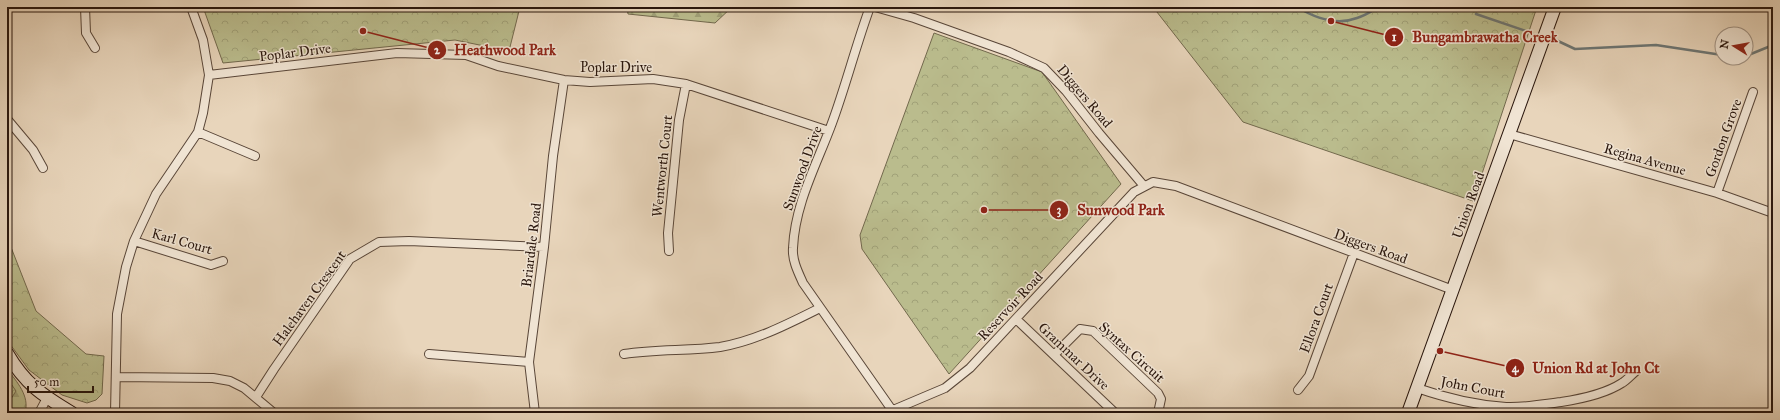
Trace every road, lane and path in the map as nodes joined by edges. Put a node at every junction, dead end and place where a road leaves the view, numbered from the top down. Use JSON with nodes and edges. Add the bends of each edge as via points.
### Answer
{"nodes":[{"id":1,"x":85,"y":7,"type":"edge"},
{"id":2,"x":192,"y":7,"type":"edge"},
{"id":3,"x":870,"y":7,"type":"edge"},
{"id":4,"x":876,"y":7,"type":"edge"},
{"id":5,"x":1555,"y":7,"type":"edge"},
{"id":6,"x":95,"y":48,"type":"dead end"},
{"id":7,"x":209,"y":75,"type":"junction"},
{"id":8,"x":564,"y":80,"type":"junction"},
{"id":9,"x":686,"y":84,"type":"junction"},
{"id":10,"x":1753,"y":92,"type":"dead end"},
{"id":11,"x":7,"y":119,"type":"edge"},
{"id":12,"x":829,"y":131,"type":"junction"},
{"id":13,"x":198,"y":132,"type":"junction"},
{"id":14,"x":1509,"y":134,"type":"junction"},
{"id":15,"x":255,"y":156,"type":"dead end"},
{"id":16,"x":43,"y":168,"type":"dead end"},
{"id":17,"x":1144,"y":186,"type":"junction"},
{"id":18,"x":1134,"y":192,"type":"joint"},
{"id":19,"x":1717,"y":193,"type":"junction"},
{"id":20,"x":1773,"y":213,"type":"edge"},
{"id":21,"x":134,"y":241,"type":"junction"},
{"id":22,"x":544,"y":247,"type":"junction"},
{"id":23,"x":669,"y":251,"type":"dead end"},
{"id":24,"x":1354,"y":253,"type":"junction"},
{"id":25,"x":223,"y":261,"type":"dead end"},
{"id":26,"x":1453,"y":290,"type":"junction"},
{"id":27,"x":820,"y":308,"type":"junction"},
{"id":28,"x":1016,"y":319,"type":"junction"},
{"id":29,"x":7,"y":353,"type":"edge"},
{"id":30,"x":429,"y":354,"type":"dead end"},
{"id":31,"x":624,"y":354,"type":"dead end"},
{"id":32,"x":1054,"y":355,"type":"junction"},
{"id":33,"x":529,"y":362,"type":"junction"},
{"id":34,"x":1636,"y":371,"type":"dead end"},
{"id":35,"x":117,"y":377,"type":"junction"},
{"id":36,"x":1417,"y":388,"type":"junction"},
{"id":37,"x":1298,"y":390,"type":"dead end"},
{"id":38,"x":256,"y":397,"type":"junction"},
{"id":39,"x":47,"y":398,"type":"junction"},
{"id":40,"x":889,"y":412,"type":"edge"},
{"id":41,"x":39,"y":413,"type":"edge"},
{"id":42,"x":72,"y":413,"type":"edge"},
{"id":43,"x":115,"y":413,"type":"edge"},
{"id":44,"x":274,"y":413,"type":"edge"},
{"id":45,"x":535,"y":413,"type":"edge"},
{"id":46,"x":1115,"y":413,"type":"edge"},
{"id":47,"x":1158,"y":413,"type":"edge"},
{"id":48,"x":1408,"y":413,"type":"edge"}],
"edges":[{"from":1,"to":6,"type":"street","via":[[86,32]]},
{"from":2,"to":7,"type":"street","via":[[203,40]]},
{"from":3,"to":12,"type":"street","name":"Sunwood Drive"},
{"from":4,"to":17,"type":"street","name":"Diggers Road","via":[[1009,52],[1044,68]]},
{"from":5,"to":14,"type":"main road","name":"Union Road"},
{"from":7,"to":8,"type":"street","name":"Poplar Drive","via":[[397,53],[466,55],[498,66]]},
{"from":7,"to":13,"type":"street"},
{"from":8,"to":9,"type":"street","name":"Poplar Drive","via":[[590,82],[653,79]]},
{"from":8,"to":22,"type":"street","name":"Briardale Road"},
{"from":9,"to":12,"type":"street","name":"Poplar Drive"},
{"from":9,"to":23,"type":"street","name":"Wentworth Court","via":[[679,120],[668,233]]},
{"from":10,"to":19,"type":"street","name":"Gordon Grove"},
{"from":11,"to":16,"type":"street","via":[[33,150]]},
{"from":12,"to":27,"type":"street","name":"Sunwood Drive","via":[[799,209],[792,250],[795,266],[803,283]]},
{"from":13,"to":15,"type":"street"},
{"from":13,"to":21,"type":"street","via":[[156,194]]},
{"from":14,"to":19,"type":"street","name":"Regina Avenue"},
{"from":14,"to":26,"type":"main road","name":"Union Road"},
{"from":17,"to":18,"type":"street","name":"Diggers Road"},
{"from":17,"to":24,"type":"street","name":"Diggers Road","via":[[1153,182],[1176,186]]},
{"from":18,"to":28,"type":"street","name":"Reservoir Road"},
{"from":19,"to":20,"type":"street","name":"Regina Avenue"},
{"from":21,"to":25,"type":"street","name":"Karl Court","via":[[211,265]]},
{"from":21,"to":35,"type":"street","via":[[117,314]]},
{"from":22,"to":33,"type":"street","name":"Briardale Road"},
{"from":22,"to":38,"type":"street","name":"Halehaven Crescent","via":[[409,240],[379,242],[350,258]]},
{"from":24,"to":26,"type":"street","name":"Diggers Road"},
{"from":24,"to":37,"type":"street","name":"Ellora Court","via":[[1309,376]]},
{"from":26,"to":36,"type":"main road","name":"Union Road"},
{"from":27,"to":31,"type":"street","via":[[766,334],[720,347],[648,350]]},
{"from":27,"to":40,"type":"street","name":"Sunwood Drive"},
{"from":28,"to":32,"type":"street","name":"Grammar Drive"},
{"from":28,"to":40,"type":"street","name":"Reservoir Road","via":[[970,368],[945,388]]},
{"from":29,"to":39,"type":"main road","via":[[20,373]]},
{"from":30,"to":33,"type":"street"},
{"from":32,"to":46,"type":"street","name":"Grammar Drive"},
{"from":32,"to":47,"type":"street","name":"Syntax Circuit","via":[[1080,329],[1093,331],[1158,393],[1161,400]]},
{"from":33,"to":45,"type":"street","name":"Briardale Road"},
{"from":34,"to":36,"type":"street","name":"John Court","via":[[1622,383],[1596,394],[1574,400],[1508,407],[1476,404]]},
{"from":35,"to":38,"type":"street","via":[[224,380],[244,388]]},
{"from":35,"to":43,"type":"street"},
{"from":36,"to":48,"type":"main road","name":"Union Road"},
{"from":38,"to":44,"type":"street"},
{"from":39,"to":41,"type":"street"},
{"from":39,"to":42,"type":"main road"}]}
